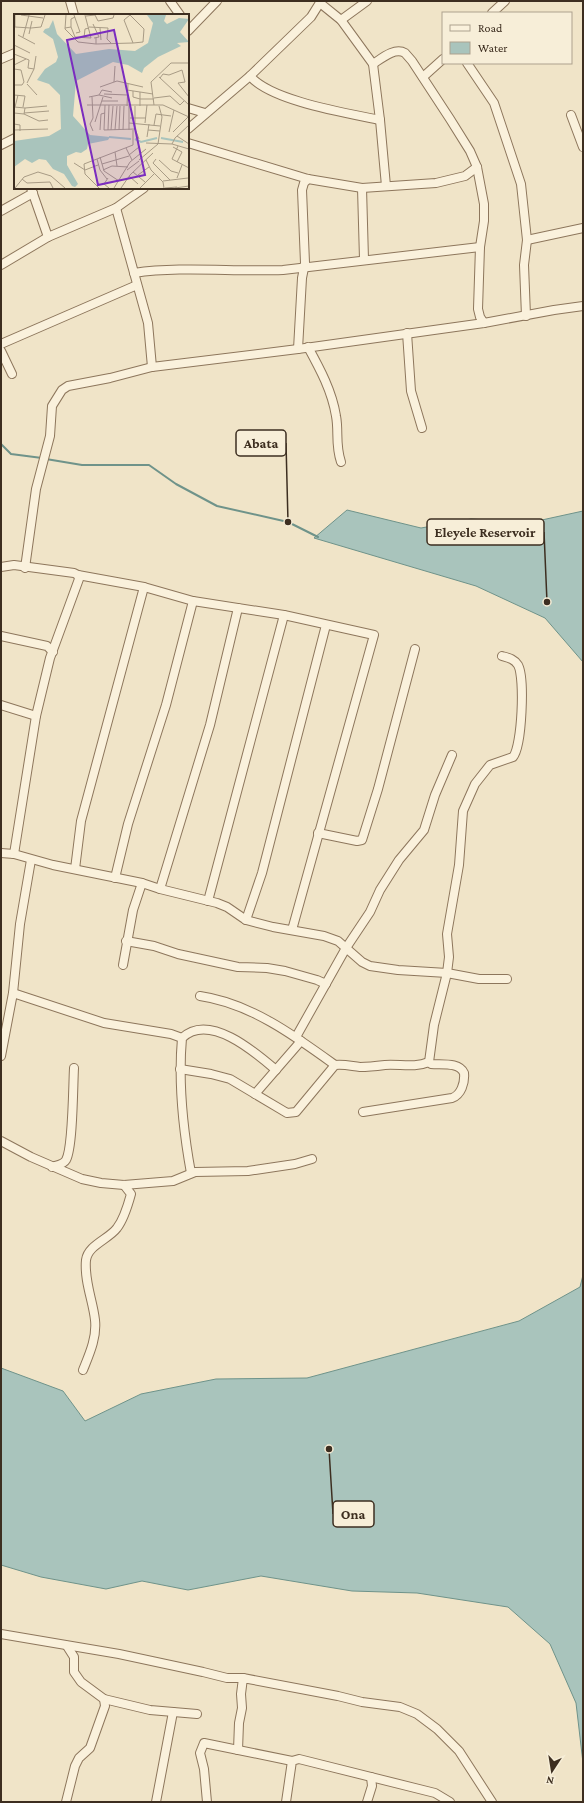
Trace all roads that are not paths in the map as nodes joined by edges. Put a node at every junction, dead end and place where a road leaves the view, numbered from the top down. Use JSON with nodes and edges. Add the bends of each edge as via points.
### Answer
{"nodes":[{"id":1,"x":70,"y":1,"type":"edge"},
{"id":2,"x":170,"y":1,"type":"edge"},
{"id":3,"x":216,"y":1,"type":"edge"},
{"id":4,"x":367,"y":1,"type":"edge"},
{"id":5,"x":505,"y":1,"type":"edge"},
{"id":6,"x":320,"y":2,"type":"edge"},
{"id":7,"x":493,"y":12,"type":"edge"},
{"id":8,"x":74,"y":14,"type":"edge"},
{"id":9,"x":179,"y":14,"type":"edge"},
{"id":10,"x":342,"y":20,"type":"junction"},
{"id":11,"x":189,"y":29,"type":"edge"},
{"id":12,"x":14,"y":53,"type":"edge"},
{"id":13,"x":1,"y":59,"type":"edge"},
{"id":14,"x":442,"y":60,"type":"edge"},
{"id":15,"x":373,"y":64,"type":"junction"},
{"id":16,"x":468,"y":64,"type":"edge"},
{"id":17,"x":250,"y":76,"type":"junction"},
{"id":18,"x":423,"y":77,"type":"junction"},
{"id":19,"x":189,"y":108,"type":"edge"},
{"id":20,"x":205,"y":114,"type":"junction"},
{"id":21,"x":571,"y":115,"type":"dead end"},
{"id":22,"x":380,"y":120,"type":"junction"},
{"id":23,"x":189,"y":128,"type":"edge"},
{"id":24,"x":14,"y":138,"type":"edge"},
{"id":25,"x":189,"y":144,"type":"edge"},
{"id":26,"x":1,"y":145,"type":"edge"},
{"id":27,"x":583,"y":147,"type":"edge"},
{"id":28,"x":476,"y":167,"type":"junction"},
{"id":29,"x":308,"y":179,"type":"junction"},
{"id":30,"x":386,"y":186,"type":"junction"},
{"id":31,"x":362,"y":188,"type":"junction"},
{"id":32,"x":143,"y":189,"type":"edge"},
{"id":33,"x":32,"y":190,"type":"edge"},
{"id":34,"x":116,"y":208,"type":"junction"},
{"id":35,"x":1,"y":210,"type":"edge"},
{"id":36,"x":583,"y":228,"type":"edge"},
{"id":37,"x":48,"y":237,"type":"junction"},
{"id":38,"x":527,"y":240,"type":"junction"},
{"id":39,"x":480,"y":247,"type":"junction"},
{"id":40,"x":364,"y":259,"type":"junction"},
{"id":41,"x":1,"y":265,"type":"edge"},
{"id":42,"x":304,"y":267,"type":"junction"},
{"id":43,"x":134,"y":273,"type":"junction"},
{"id":44,"x":137,"y":286,"type":"junction"},
{"id":45,"x":583,"y":306,"type":"edge"},
{"id":46,"x":526,"y":316,"type":"junction"},
{"id":47,"x":484,"y":323,"type":"junction"},
{"id":48,"x":407,"y":333,"type":"junction"},
{"id":49,"x":1,"y":344,"type":"edge"},
{"id":50,"x":308,"y":347,"type":"junction"},
{"id":51,"x":298,"y":349,"type":"junction"},
{"id":52,"x":1,"y":351,"type":"edge"},
{"id":53,"x":152,"y":367,"type":"junction"},
{"id":54,"x":12,"y":374,"type":"dead end"},
{"id":55,"x":422,"y":428,"type":"dead end"},
{"id":56,"x":341,"y":462,"type":"dead end"},
{"id":57,"x":1,"y":567,"type":"edge"},
{"id":58,"x":25,"y":568,"type":"junction"},
{"id":59,"x":78,"y":576,"type":"junction"},
{"id":60,"x":144,"y":587,"type":"junction"},
{"id":61,"x":193,"y":601,"type":"junction"},
{"id":62,"x":238,"y":608,"type":"junction"},
{"id":63,"x":284,"y":615,"type":"junction"},
{"id":64,"x":326,"y":625,"type":"junction"},
{"id":65,"x":1,"y":636,"type":"edge"},
{"id":66,"x":415,"y":649,"type":"dead end"},
{"id":67,"x":53,"y":652,"type":"junction"},
{"id":68,"x":502,"y":656,"type":"dead end"},
{"id":69,"x":1,"y":705,"type":"edge"},
{"id":70,"x":36,"y":716,"type":"junction"},
{"id":71,"x":452,"y":755,"type":"dead end"},
{"id":72,"x":318,"y":833,"type":"junction"},
{"id":73,"x":1,"y":852,"type":"edge"},
{"id":74,"x":14,"y":854,"type":"junction"},
{"id":75,"x":31,"y":860,"type":"junction"},
{"id":76,"x":75,"y":868,"type":"junction"},
{"id":77,"x":115,"y":878,"type":"junction"},
{"id":78,"x":142,"y":883,"type":"junction"},
{"id":79,"x":160,"y":889,"type":"junction"},
{"id":80,"x":208,"y":901,"type":"junction"},
{"id":81,"x":246,"y":920,"type":"junction"},
{"id":82,"x":292,"y":930,"type":"junction"},
{"id":83,"x":126,"y":941,"type":"junction"},
{"id":84,"x":346,"y":948,"type":"junction"},
{"id":85,"x":123,"y":966,"type":"dead end"},
{"id":86,"x":447,"y":973,"type":"junction"},
{"id":87,"x":507,"y":979,"type":"dead end"},
{"id":88,"x":326,"y":984,"type":"junction"},
{"id":89,"x":13,"y":993,"type":"junction"},
{"id":90,"x":200,"y":996,"type":"dead end"},
{"id":91,"x":182,"y":1038,"type":"junction"},
{"id":92,"x":299,"y":1039,"type":"junction"},
{"id":93,"x":1,"y":1054,"type":"edge"},
{"id":94,"x":429,"y":1062,"type":"junction"},
{"id":95,"x":335,"y":1065,"type":"junction"},
{"id":96,"x":74,"y":1068,"type":"dead end"},
{"id":97,"x":180,"y":1069,"type":"junction"},
{"id":98,"x":276,"y":1070,"type":"junction"},
{"id":99,"x":255,"y":1094,"type":"junction"},
{"id":100,"x":363,"y":1112,"type":"dead end"},
{"id":101,"x":1,"y":1141,"type":"edge"},
{"id":102,"x":312,"y":1159,"type":"dead end"},
{"id":103,"x":52,"y":1166,"type":"junction"},
{"id":104,"x":191,"y":1173,"type":"junction"},
{"id":105,"x":124,"y":1184,"type":"junction"},
{"id":106,"x":83,"y":1370,"type":"dead end"},
{"id":107,"x":1,"y":1634,"type":"edge"},
{"id":108,"x":66,"y":1646,"type":"junction"},
{"id":109,"x":243,"y":1678,"type":"junction"},
{"id":110,"x":104,"y":1698,"type":"junction"},
{"id":111,"x":173,"y":1712,"type":"junction"},
{"id":112,"x":197,"y":1714,"type":"dead end"},
{"id":113,"x":238,"y":1750,"type":"junction"},
{"id":114,"x":292,"y":1761,"type":"junction"},
{"id":115,"x":371,"y":1777,"type":"junction"},
{"id":116,"x":66,"y":1802,"type":"edge"},
{"id":117,"x":156,"y":1802,"type":"edge"},
{"id":118,"x":208,"y":1802,"type":"edge"},
{"id":119,"x":286,"y":1802,"type":"edge"},
{"id":120,"x":367,"y":1802,"type":"edge"},
{"id":121,"x":450,"y":1802,"type":"edge"},
{"id":122,"x":492,"y":1802,"type":"edge"}],
"edges":[{"from":1,"to":8,"type":"street"},
{"from":2,"to":9,"type":"street"},
{"from":3,"to":11,"type":"street"},
{"from":4,"to":10,"type":"street"},
{"from":5,"to":7,"type":"street"},
{"from":6,"to":10,"type":"street"},
{"from":6,"to":17,"type":"street","via":[[311,16]]},
{"from":10,"to":15,"type":"street"},
{"from":12,"to":13,"type":"street"},
{"from":14,"to":18,"type":"street"},
{"from":15,"to":18,"type":"street","via":[[396,51],[401,51]]},
{"from":15,"to":22,"type":"street"},
{"from":16,"to":38,"type":"street","via":[[488,91],[497,112],[521,184]]},
{"from":17,"to":20,"type":"street"},
{"from":17,"to":22,"type":"street","via":[[256,83],[284,96]]},
{"from":18,"to":28,"type":"street","via":[[470,151]]},
{"from":19,"to":20,"type":"street"},
{"from":20,"to":23,"type":"street"},
{"from":21,"to":27,"type":"street"},
{"from":22,"to":30,"type":"street"},
{"from":24,"to":26,"type":"street"},
{"from":25,"to":29,"type":"street"},
{"from":28,"to":30,"type":"street","via":[[456,180]]},
{"from":28,"to":39,"type":"street","via":[[484,204]]},
{"from":29,"to":31,"type":"street"},
{"from":29,"to":42,"type":"street","via":[[302,190]]},
{"from":30,"to":31,"type":"street"},
{"from":31,"to":40,"type":"street"},
{"from":32,"to":34,"type":"street"},
{"from":33,"to":35,"type":"street"},
{"from":33,"to":37,"type":"street"},
{"from":34,"to":37,"type":"street"},
{"from":34,"to":43,"type":"street"},
{"from":36,"to":38,"type":"street"},
{"from":37,"to":41,"type":"street"},
{"from":38,"to":46,"type":"street","via":[[524,265]]},
{"from":39,"to":40,"type":"street"},
{"from":39,"to":47,"type":"street","via":[[478,309]]},
{"from":40,"to":42,"type":"street"},
{"from":42,"to":43,"type":"street","via":[[252,271],[185,270]]},
{"from":42,"to":51,"type":"street"},
{"from":43,"to":44,"type":"street"},
{"from":44,"to":49,"type":"street"},
{"from":44,"to":53,"type":"street","via":[[148,323]]},
{"from":45,"to":46,"type":"street"},
{"from":46,"to":47,"type":"street"},
{"from":47,"to":48,"type":"street"},
{"from":48,"to":50,"type":"street"},
{"from":48,"to":55,"type":"street","via":[[411,391]]},
{"from":50,"to":51,"type":"street"},
{"from":50,"to":56,"type":"street","via":[[327,382],[336,417],[337,447]]},
{"from":51,"to":53,"type":"street"},
{"from":52,"to":54,"type":"street"},
{"from":53,"to":58,"type":"street","via":[[68,386],[55,399],[52,406],[50,436],[36,489]]},
{"from":57,"to":58,"type":"street","via":[[14,565]]},
{"from":58,"to":59,"type":"street","via":[[74,573]]},
{"from":59,"to":60,"type":"street"},
{"from":59,"to":67,"type":"street"},
{"from":60,"to":61,"type":"street"},
{"from":60,"to":76,"type":"street","via":[[81,821]]},
{"from":61,"to":62,"type":"street"},
{"from":61,"to":77,"type":"street","via":[[163,717],[128,824]]},
{"from":62,"to":63,"type":"street"},
{"from":62,"to":79,"type":"street","via":[[210,725]]},
{"from":63,"to":64,"type":"street"},
{"from":63,"to":80,"type":"street"},
{"from":64,"to":72,"type":"street","via":[[374,635]]},
{"from":64,"to":81,"type":"street","via":[[262,873]]},
{"from":65,"to":67,"type":"street","via":[[46,646]]},
{"from":66,"to":72,"type":"street","via":[[362,840]]},
{"from":67,"to":70,"type":"street"},
{"from":68,"to":86,"type":"street","via":[[517,663],[521,672],[522,700],[518,746],[513,757],[494,762],[483,772],[463,811],[459,865],[447,934]]},
{"from":69,"to":70,"type":"street"},
{"from":70,"to":74,"type":"street"},
{"from":71,"to":84,"type":"street","via":[[424,830],[391,872],[370,912]]},
{"from":72,"to":82,"type":"street"},
{"from":73,"to":74,"type":"street"},
{"from":74,"to":75,"type":"street"},
{"from":75,"to":76,"type":"street"},
{"from":75,"to":89,"type":"street","via":[[20,924]]},
{"from":76,"to":77,"type":"street"},
{"from":77,"to":78,"type":"street"},
{"from":78,"to":79,"type":"street"},
{"from":78,"to":83,"type":"street"},
{"from":79,"to":80,"type":"street"},
{"from":80,"to":81,"type":"street","via":[[227,907]]},
{"from":81,"to":82,"type":"street"},
{"from":82,"to":84,"type":"street","via":[[324,936],[338,941]]},
{"from":83,"to":85,"type":"street"},
{"from":83,"to":88,"type":"street","via":[[238,967],[285,971]]},
{"from":84,"to":86,"type":"street","via":[[370,966]]},
{"from":84,"to":88,"type":"street"},
{"from":86,"to":87,"type":"street","via":[[479,979]]},
{"from":86,"to":94,"type":"street","via":[[434,1025]]},
{"from":88,"to":92,"type":"street"},
{"from":89,"to":91,"type":"street","via":[[104,1023]]},
{"from":89,"to":93,"type":"street"},
{"from":90,"to":92,"type":"street","via":[[226,1001]]},
{"from":91,"to":97,"type":"street"},
{"from":91,"to":98,"type":"street","via":[[195,1030],[223,1033],[257,1053]]},
{"from":92,"to":95,"type":"street"},
{"from":92,"to":98,"type":"street"},
{"from":94,"to":95,"type":"street","via":[[413,1066]]},
{"from":94,"to":100,"type":"street","via":[[461,1068],[465,1077],[458,1096]]},
{"from":95,"to":99,"type":"street","via":[[296,1112],[287,1114]]},
{"from":96,"to":103,"type":"street","via":[[69,1147],[66,1160],[62,1164]]},
{"from":97,"to":99,"type":"street","via":[[230,1079]]},
{"from":97,"to":104,"type":"street","via":[[185,1141]]},
{"from":98,"to":99,"type":"street"},
{"from":101,"to":103,"type":"street"},
{"from":102,"to":104,"type":"street","via":[[248,1171]]},
{"from":103,"to":105,"type":"street","via":[[89,1182]]},
{"from":104,"to":105,"type":"street","via":[[173,1181]]},
{"from":105,"to":106,"type":"street","via":[[131,1194],[118,1227],[91,1249],[86,1259],[95,1336]]},
{"from":107,"to":108,"type":"street"},
{"from":108,"to":109,"type":"street","via":[[119,1654],[227,1678]]},
{"from":108,"to":110,"type":"street","via":[[74,1657],[74,1672],[81,1682]]},
{"from":109,"to":113,"type":"street"},
{"from":109,"to":122,"type":"street","via":[[400,1707],[417,1714],[459,1751]]},
{"from":110,"to":111,"type":"street","via":[[150,1710]]},
{"from":110,"to":116,"type":"street","via":[[105,1706],[93,1742],[75,1766]]},
{"from":111,"to":112,"type":"street"},
{"from":111,"to":117,"type":"street"},
{"from":113,"to":114,"type":"street"},
{"from":113,"to":118,"type":"street","via":[[204,1744],[200,1752]]},
{"from":114,"to":115,"type":"street","via":[[299,1759]]},
{"from":114,"to":119,"type":"street"},
{"from":115,"to":120,"type":"street","via":[[372,1786]]},
{"from":115,"to":121,"type":"street","via":[[435,1793]]}]}
